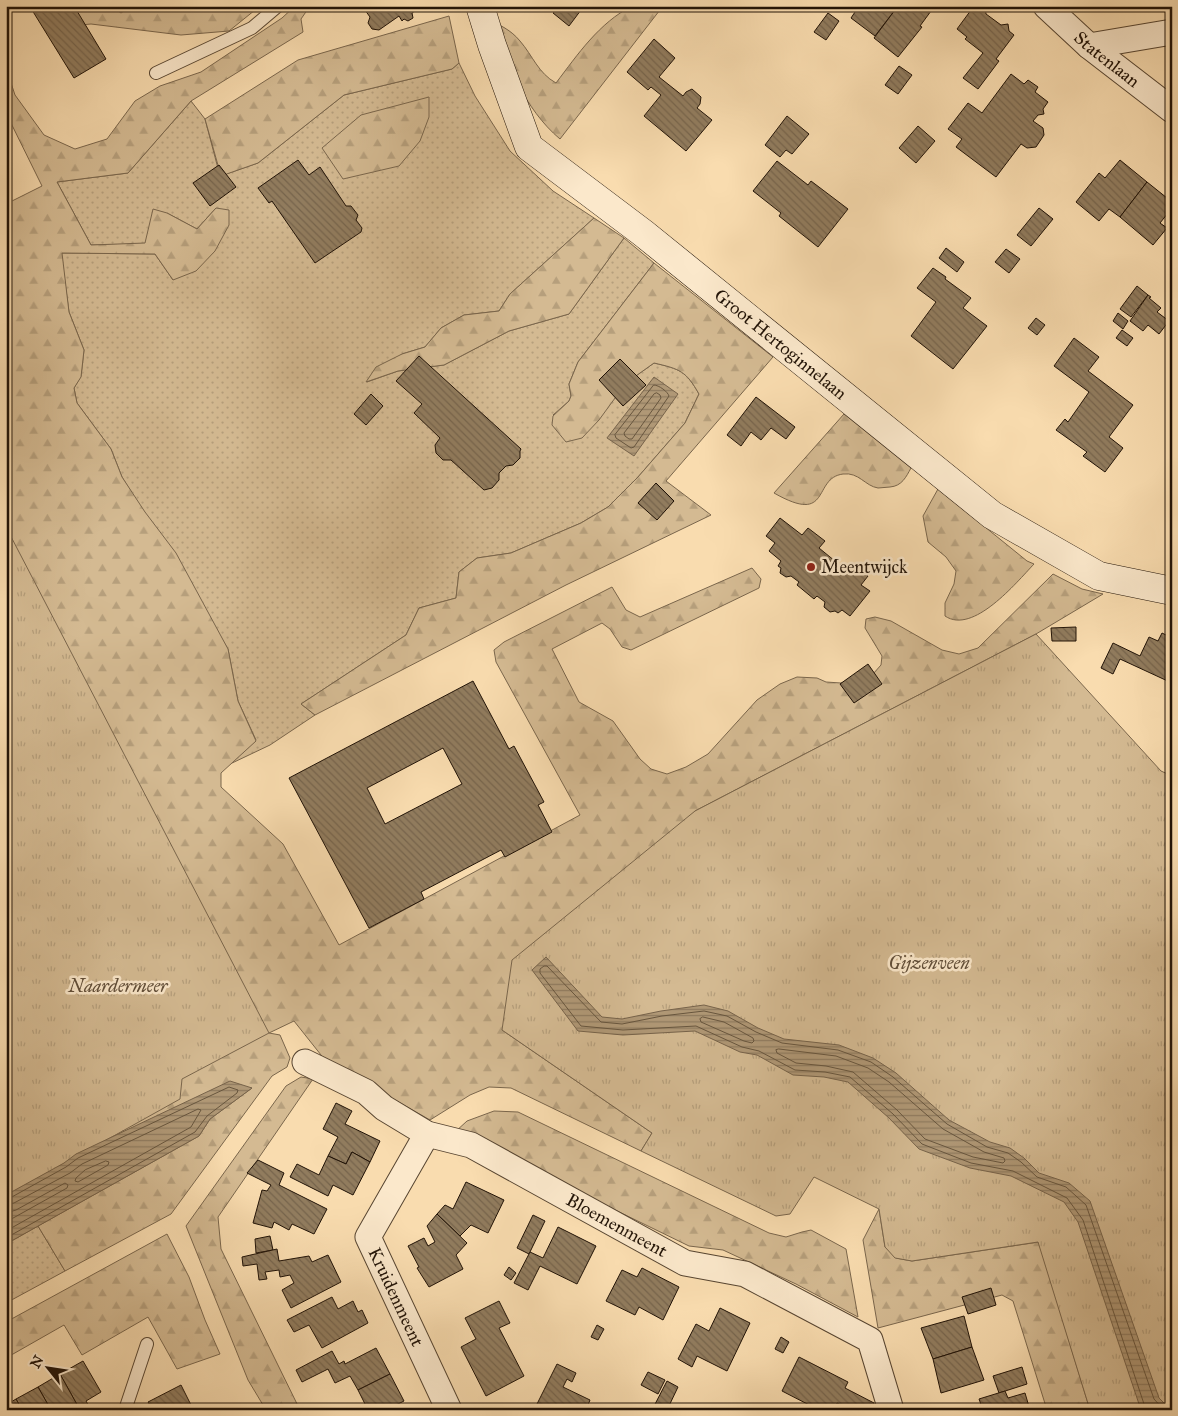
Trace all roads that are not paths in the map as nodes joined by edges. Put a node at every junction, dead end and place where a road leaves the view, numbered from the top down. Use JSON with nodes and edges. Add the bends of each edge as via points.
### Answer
{"nodes":[{"id":1,"x":278,"y":6,"type":"edge"},
{"id":2,"x":480,"y":6,"type":"edge"},
{"id":3,"x":1046,"y":6,"type":"edge"},
{"id":4,"x":1172,"y":32,"type":"edge"},
{"id":5,"x":1089,"y":46,"type":"junction"},
{"id":6,"x":156,"y":73,"type":"dead end"},
{"id":7,"x":1172,"y":110,"type":"edge"},
{"id":8,"x":1172,"y":591,"type":"edge"},
{"id":9,"x":305,"y":1062,"type":"dead end"},
{"id":10,"x":428,"y":1134,"type":"junction"},
{"id":11,"x":147,"y":1344,"type":"dead end"},
{"id":12,"x":125,"y":1410,"type":"edge"},
{"id":13,"x":449,"y":1410,"type":"edge"},
{"id":14,"x":891,"y":1410,"type":"edge"}],
"edges":[{"from":1,"to":6,"type":"lane","via":[[252,28]]},
{"from":2,"to":8,"type":"main road","name":"Groot Hertoginnelaan","via":[[529,147],[643,233],[992,515],[1099,576]]},
{"from":3,"to":5,"type":"street","name":"Statenlaan"},
{"from":4,"to":5,"type":"street"},
{"from":5,"to":7,"type":"street","name":"Statenlaan"},
{"from":9,"to":10,"type":"street","name":"Bloemenmeent","via":[[366,1092],[384,1108]]},
{"from":10,"to":13,"type":"street","name":"Kruidenmeent","via":[[368,1237]]},
{"from":10,"to":14,"type":"street","name":"Bloemenmeent","via":[[471,1145],[686,1263],[745,1274],[870,1340]]},
{"from":11,"to":12,"type":"lane"}]}
